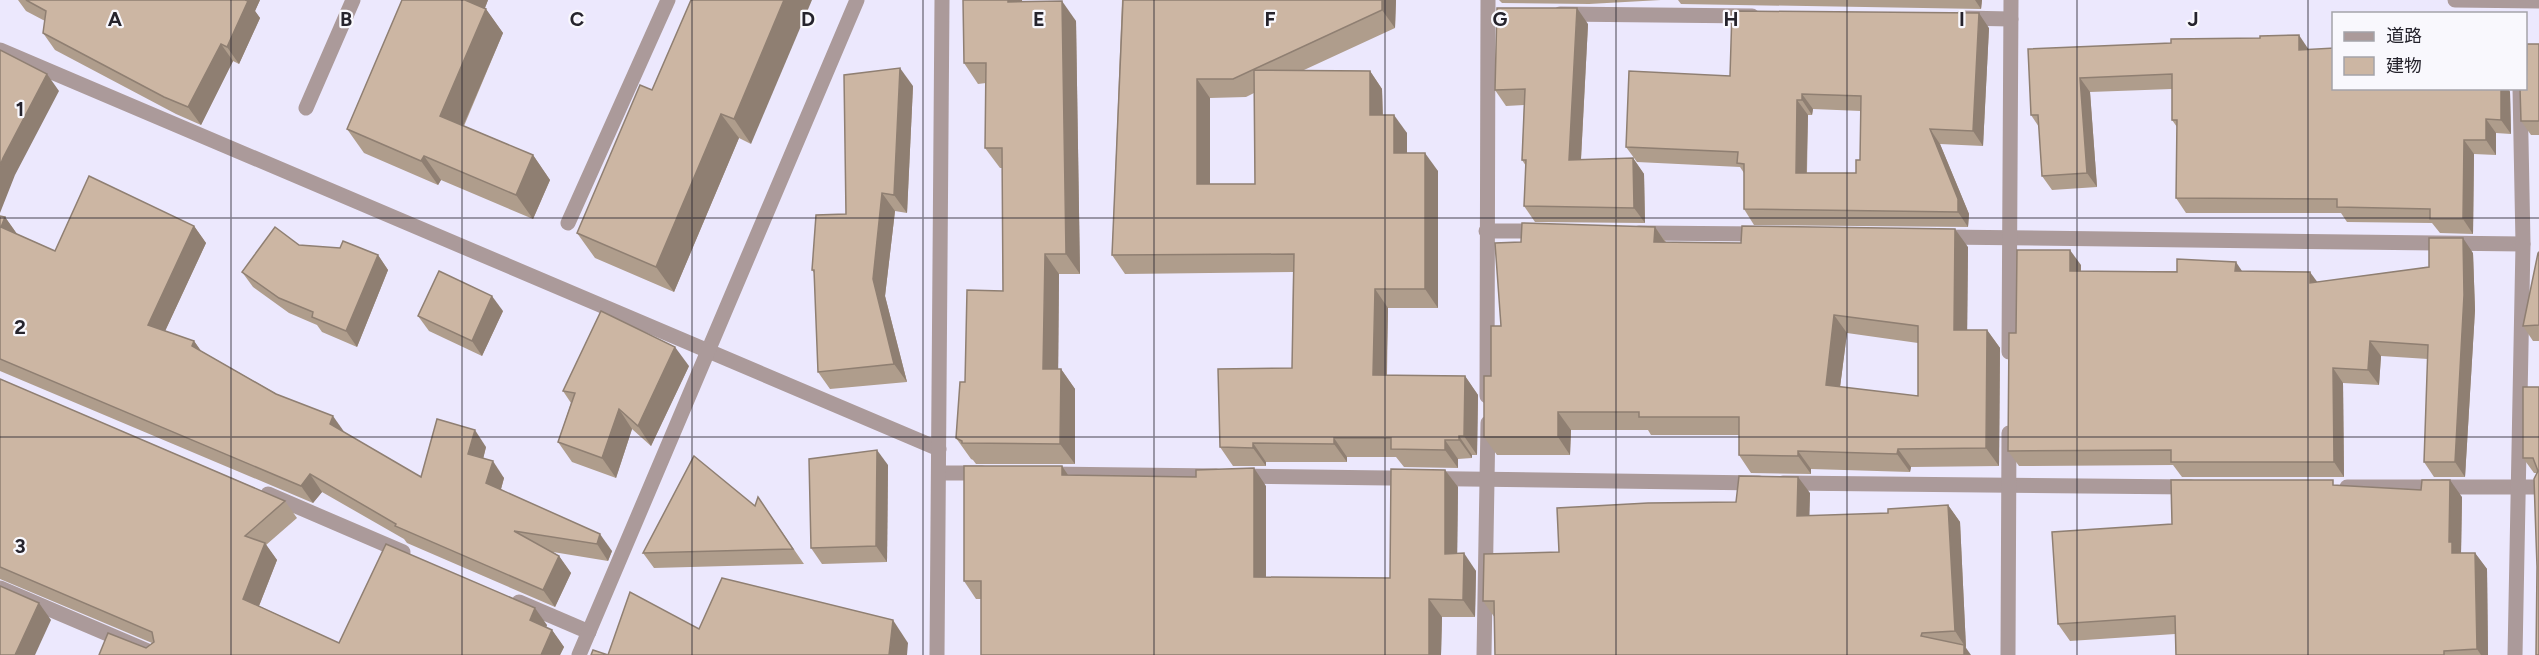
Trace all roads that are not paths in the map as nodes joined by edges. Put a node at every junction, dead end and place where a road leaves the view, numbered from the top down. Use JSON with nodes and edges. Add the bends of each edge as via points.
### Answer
{"nodes":[{"id":1,"x":353,"y":0,"type":"edge"},
{"id":2,"x":668,"y":0,"type":"edge"},
{"id":3,"x":857,"y":0,"type":"edge"},
{"id":4,"x":942,"y":0,"type":"edge"},
{"id":5,"x":2011,"y":0,"type":"edge"},
{"id":6,"x":2455,"y":0,"type":"edge"},
{"id":7,"x":2539,"y":1,"type":"edge"},
{"id":8,"x":2519,"y":5,"type":"edge"},
{"id":9,"x":1492,"y":9,"type":"edge"},
{"id":10,"x":1547,"y":14,"type":"edge"},
{"id":11,"x":1761,"y":16,"type":"edge"},
{"id":12,"x":1952,"y":18,"type":"edge"},
{"id":13,"x":2011,"y":19,"type":"junction"},
{"id":14,"x":0,"y":50,"type":"edge"},
{"id":15,"x":2520,"y":90,"type":"edge"},
{"id":16,"x":306,"y":108,"type":"dead end"},
{"id":17,"x":568,"y":223,"type":"dead end"},
{"id":18,"x":1486,"y":231,"type":"junction"},
{"id":19,"x":1557,"y":232,"type":"edge"},
{"id":20,"x":1629,"y":232,"type":"edge"},
{"id":21,"x":1772,"y":234,"type":"edge"},
{"id":22,"x":1926,"y":236,"type":"edge"},
{"id":23,"x":2010,"y":237,"type":"junction"},
{"id":24,"x":2523,"y":244,"type":"junction"},
{"id":25,"x":708,"y":352,"type":"junction"},
{"id":26,"x":2009,"y":368,"type":"edge"},
{"id":27,"x":2009,"y":416,"type":"edge"},
{"id":28,"x":939,"y":449,"type":"junction"},
{"id":29,"x":939,"y":473,"type":"junction"},
{"id":30,"x":992,"y":474,"type":"edge"},
{"id":31,"x":1038,"y":474,"type":"edge"},
{"id":32,"x":1488,"y":478,"type":"junction"},
{"id":33,"x":2008,"y":487,"type":"junction"},
{"id":34,"x":2203,"y":487,"type":"edge"},
{"id":35,"x":2328,"y":487,"type":"edge"},
{"id":36,"x":2519,"y":487,"type":"junction"},
{"id":37,"x":2539,"y":487,"type":"edge"},
{"id":38,"x":254,"y":488,"type":"edge"},
{"id":39,"x":416,"y":558,"type":"edge"},
{"id":40,"x":0,"y":588,"type":"edge"},
{"id":41,"x":502,"y":595,"type":"edge"},
{"id":42,"x":589,"y":632,"type":"junction"},
{"id":43,"x":157,"y":655,"type":"edge"},
{"id":44,"x":579,"y":655,"type":"edge"},
{"id":45,"x":937,"y":655,"type":"edge"},
{"id":46,"x":1484,"y":655,"type":"edge"},
{"id":47,"x":2007,"y":655,"type":"edge"},
{"id":48,"x":2515,"y":655,"type":"edge"}],
"edges":[{"from":1,"to":16,"type":"street"},
{"from":2,"to":17,"type":"street"},
{"from":3,"to":25,"type":"street"},
{"from":4,"to":28,"type":"street"},
{"from":5,"to":13,"type":"street"},
{"from":6,"to":8,"type":"street"},
{"from":7,"to":8,"type":"street"},
{"from":9,"to":18,"type":"street"},
{"from":10,"to":11,"type":"street"},
{"from":12,"to":13,"type":"street"},
{"from":13,"to":23,"type":"street"},
{"from":14,"to":25,"type":"street"},
{"from":15,"to":24,"type":"street"},
{"from":18,"to":19,"type":"street"},
{"from":18,"to":32,"type":"street"},
{"from":20,"to":21,"type":"street"},
{"from":22,"to":23,"type":"street"},
{"from":23,"to":24,"type":"street"},
{"from":23,"to":26,"type":"street"},
{"from":24,"to":36,"type":"street"},
{"from":25,"to":28,"type":"street"},
{"from":25,"to":42,"type":"street"},
{"from":27,"to":33,"type":"street"},
{"from":28,"to":29,"type":"street"},
{"from":29,"to":30,"type":"street"},
{"from":29,"to":45,"type":"street"},
{"from":31,"to":32,"type":"street"},
{"from":32,"to":33,"type":"street"},
{"from":32,"to":46,"type":"street"},
{"from":33,"to":34,"type":"street"},
{"from":33,"to":47,"type":"street"},
{"from":35,"to":36,"type":"street"},
{"from":36,"to":37,"type":"street"},
{"from":36,"to":48,"type":"street"},
{"from":38,"to":39,"type":"street"},
{"from":40,"to":43,"type":"street"},
{"from":41,"to":42,"type":"street"},
{"from":42,"to":44,"type":"street"}]}
